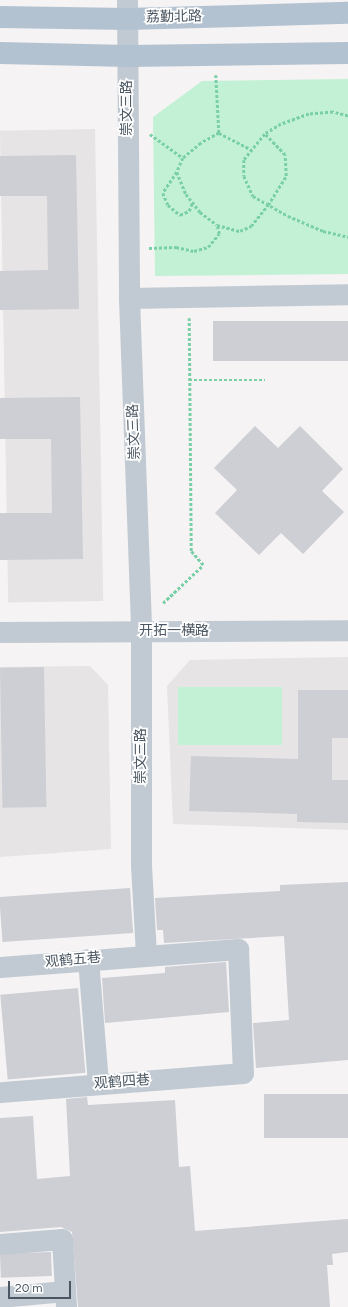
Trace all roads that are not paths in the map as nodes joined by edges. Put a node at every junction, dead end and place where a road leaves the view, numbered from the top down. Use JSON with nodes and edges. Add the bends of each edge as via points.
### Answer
{"nodes":[{"id":1,"x":127,"y":9,"type":"edge"},
{"id":2,"x":348,"y":13,"type":"edge"},
{"id":3,"x":0,"y":17,"type":"edge"},
{"id":4,"x":0,"y":53,"type":"edge"},
{"id":5,"x":348,"y":53,"type":"edge"},
{"id":6,"x":128,"y":56,"type":"junction"},
{"id":7,"x":348,"y":294,"type":"edge"},
{"id":8,"x":129,"y":298,"type":"junction"},
{"id":9,"x":348,"y":630,"type":"edge"},
{"id":10,"x":141,"y":631,"type":"junction"},
{"id":11,"x":0,"y":632,"type":"edge"},
{"id":12,"x":146,"y":955,"type":"junction"},
{"id":13,"x":88,"y":959,"type":"junction"},
{"id":14,"x":0,"y":967,"type":"edge"},
{"id":15,"x":243,"y":1073,"type":"joint"},
{"id":16,"x":98,"y":1084,"type":"junction"},
{"id":17,"x":0,"y":1092,"type":"edge"},
{"id":18,"x":0,"y":1244,"type":"edge"},
{"id":19,"x":0,"y":1296,"type":"edge"},
{"id":20,"x":65,"y":1299,"type":"edge"}],
"edges":[{"from":1,"to":2,"type":"main road","name":"荔勤北路"},
{"from":1,"to":3,"type":"main road","name":"荔勤北路"},
{"from":1,"to":6,"type":"street","name":"崇文三路"},
{"from":4,"to":6,"type":"main road"},
{"from":5,"to":6,"type":"main road"},
{"from":6,"to":8,"type":"street","name":"崇文三路"},
{"from":7,"to":8,"type":"street"},
{"from":8,"to":10,"type":"street","name":"崇文三路"},
{"from":9,"to":10,"type":"street","name":"开拓一横路"},
{"from":10,"to":11,"type":"street","name":"开拓一横路"},
{"from":10,"to":12,"type":"street","name":"崇文三路","via":[[142,865]]},
{"from":12,"to":13,"type":"street","name":"观鹤五巷"},
{"from":12,"to":15,"type":"street","name":"观鹤五巷","via":[[238,949]]},
{"from":13,"to":14,"type":"street","name":"观鹤五巷"},
{"from":13,"to":16,"type":"street"},
{"from":15,"to":16,"type":"street","name":"观鹤四巷"},
{"from":16,"to":17,"type":"street","name":"观鹤四巷"},
{"from":18,"to":20,"type":"street","via":[[62,1239]]},
{"from":19,"to":20,"type":"street"}]}
